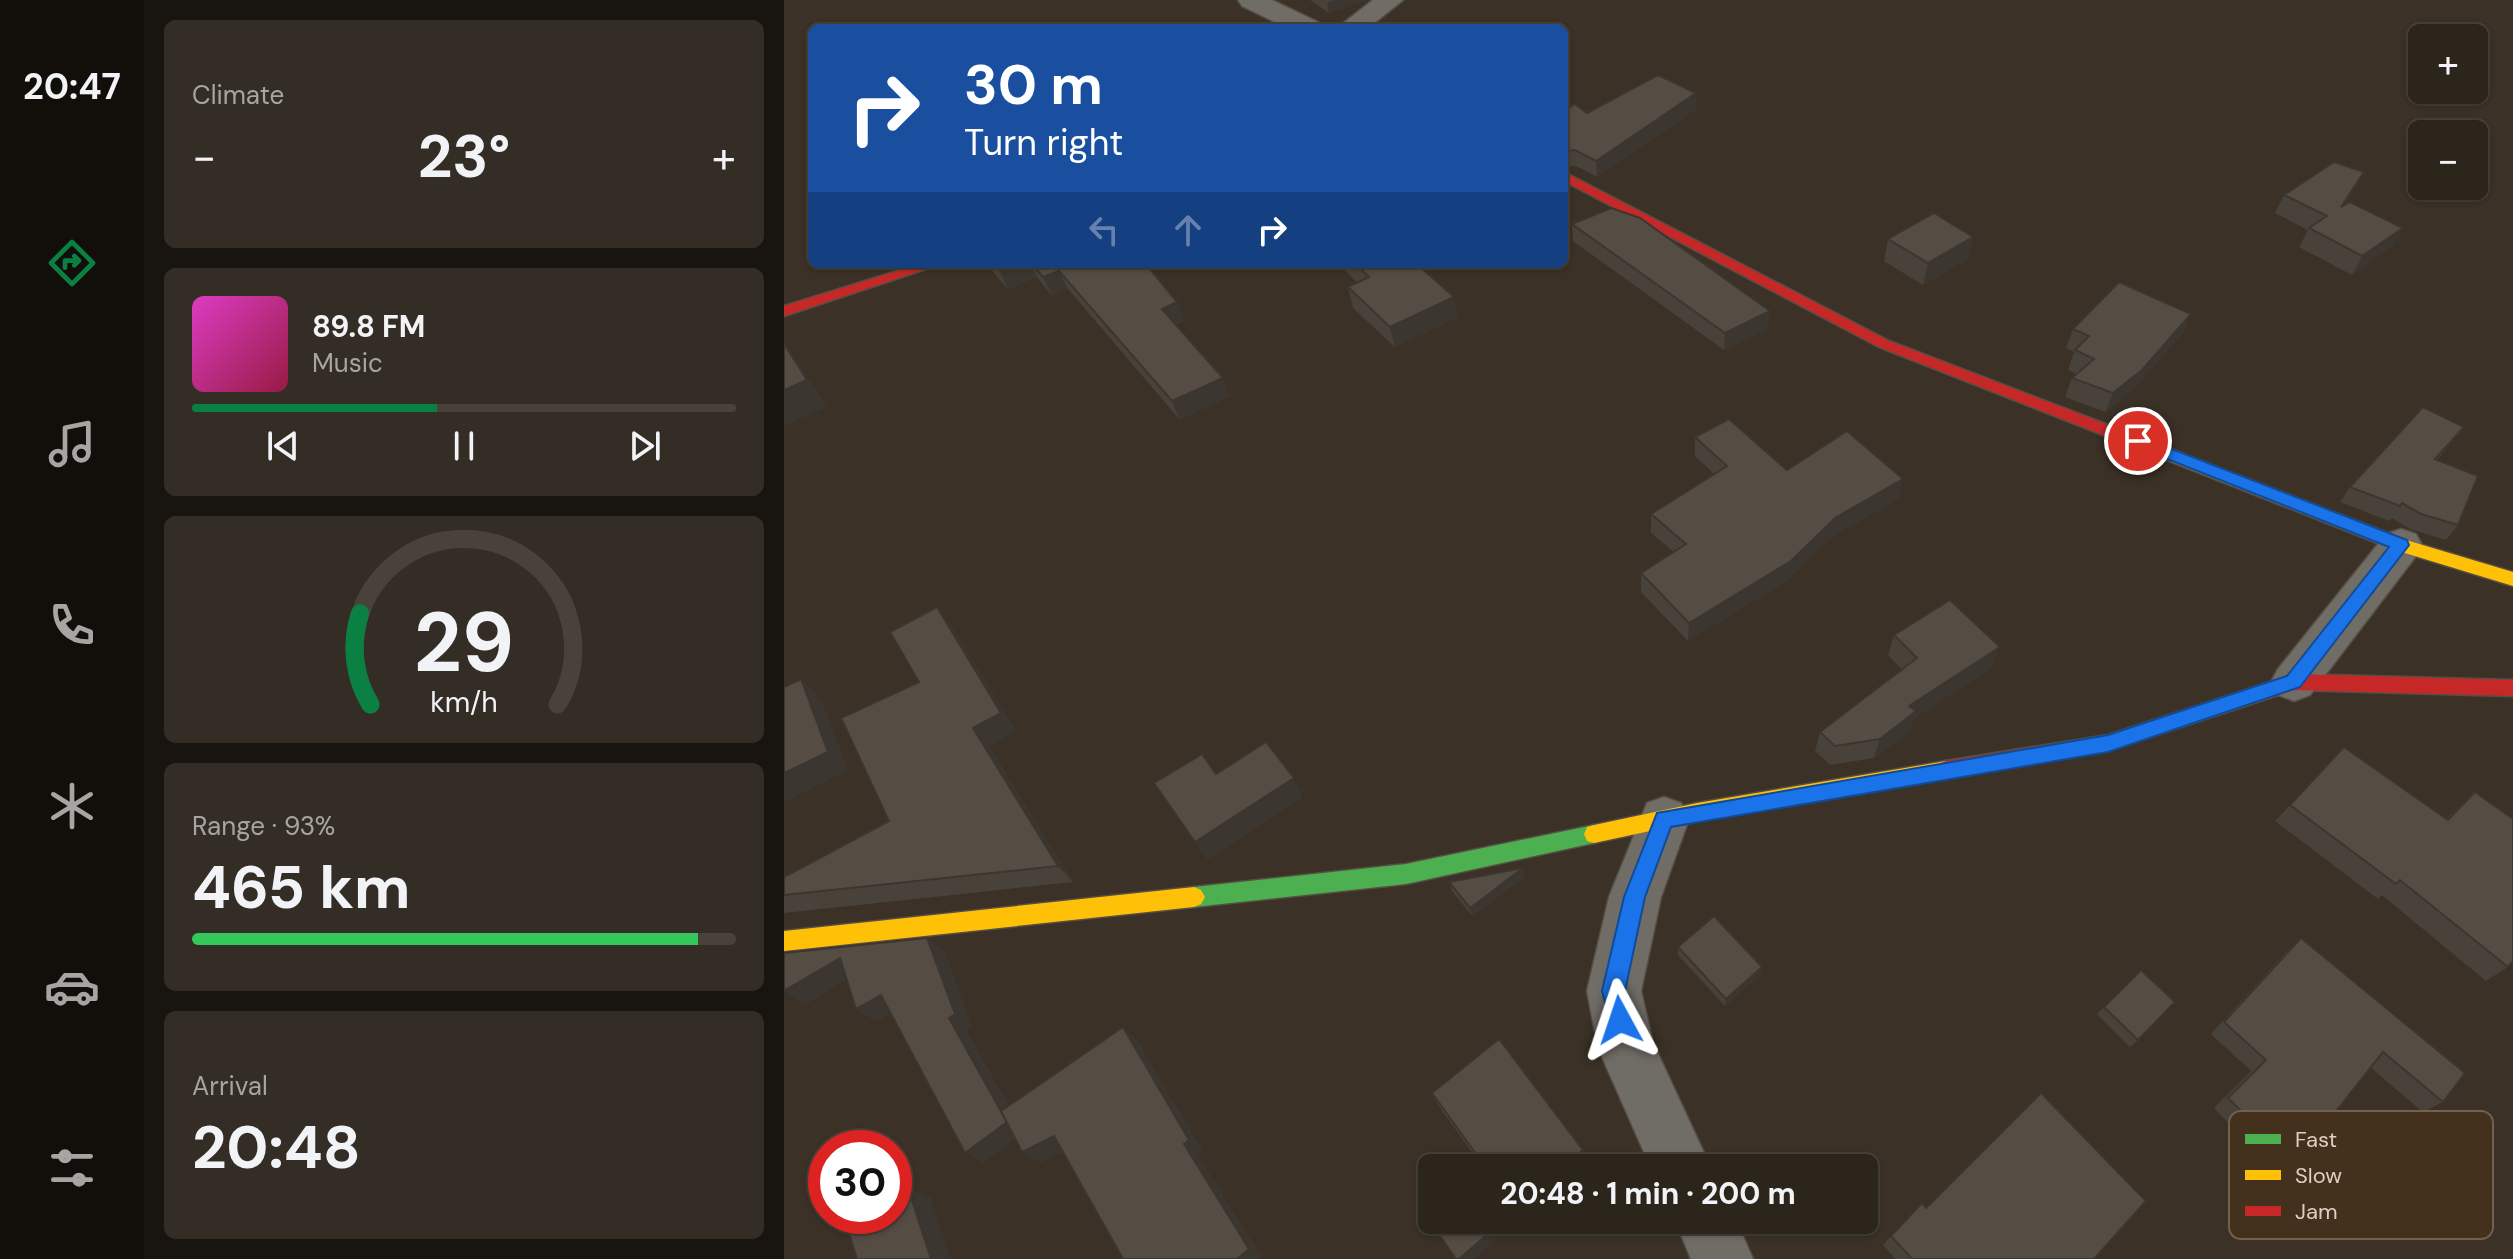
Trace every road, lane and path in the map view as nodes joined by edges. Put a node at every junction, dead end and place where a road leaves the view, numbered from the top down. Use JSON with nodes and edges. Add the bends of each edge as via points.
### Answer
{"nodes":[{"id":1,"x":1251,"y":0,"type":"edge"},
{"id":2,"x":1390,"y":0,"type":"edge"},
{"id":3,"x":1300,"y":24,"type":"edge"},
{"id":4,"x":1356,"y":24,"type":"edge"},
{"id":5,"x":1568,"y":178,"type":"edge"},
{"id":6,"x":921,"y":268,"type":"edge"},
{"id":7,"x":784,"y":311,"type":"edge"},
{"id":8,"x":2401,"y":545,"type":"junction"},
{"id":9,"x":2513,"y":579,"type":"edge"},
{"id":10,"x":2294,"y":682,"type":"junction"},
{"id":11,"x":2513,"y":688,"type":"edge"},
{"id":12,"x":1664,"y":819,"type":"junction"},
{"id":13,"x":784,"y":941,"type":"edge"},
{"id":14,"x":1675,"y":1154,"type":"edge"},
{"id":15,"x":1711,"y":1234,"type":"edge"},
{"id":16,"x":1722,"y":1259,"type":"edge"}],
"edges":[{"from":1,"to":3,"type":"street"},
{"from":2,"to":4,"type":"street"},
{"from":5,"to":8,"type":"street","via":[[1884,344]]},
{"from":6,"to":7,"type":"street"},
{"from":8,"to":9,"type":"street"},
{"from":8,"to":10,"type":"street"},
{"from":10,"to":11,"type":"street"},
{"from":10,"to":12,"type":"street","via":[[2108,743]]},
{"from":12,"to":13,"type":"street","via":[[1406,874]]},
{"from":12,"to":14,"type":"street","via":[[1635,897],[1614,991],[1626,1048]]},
{"from":15,"to":16,"type":"street"}]}
